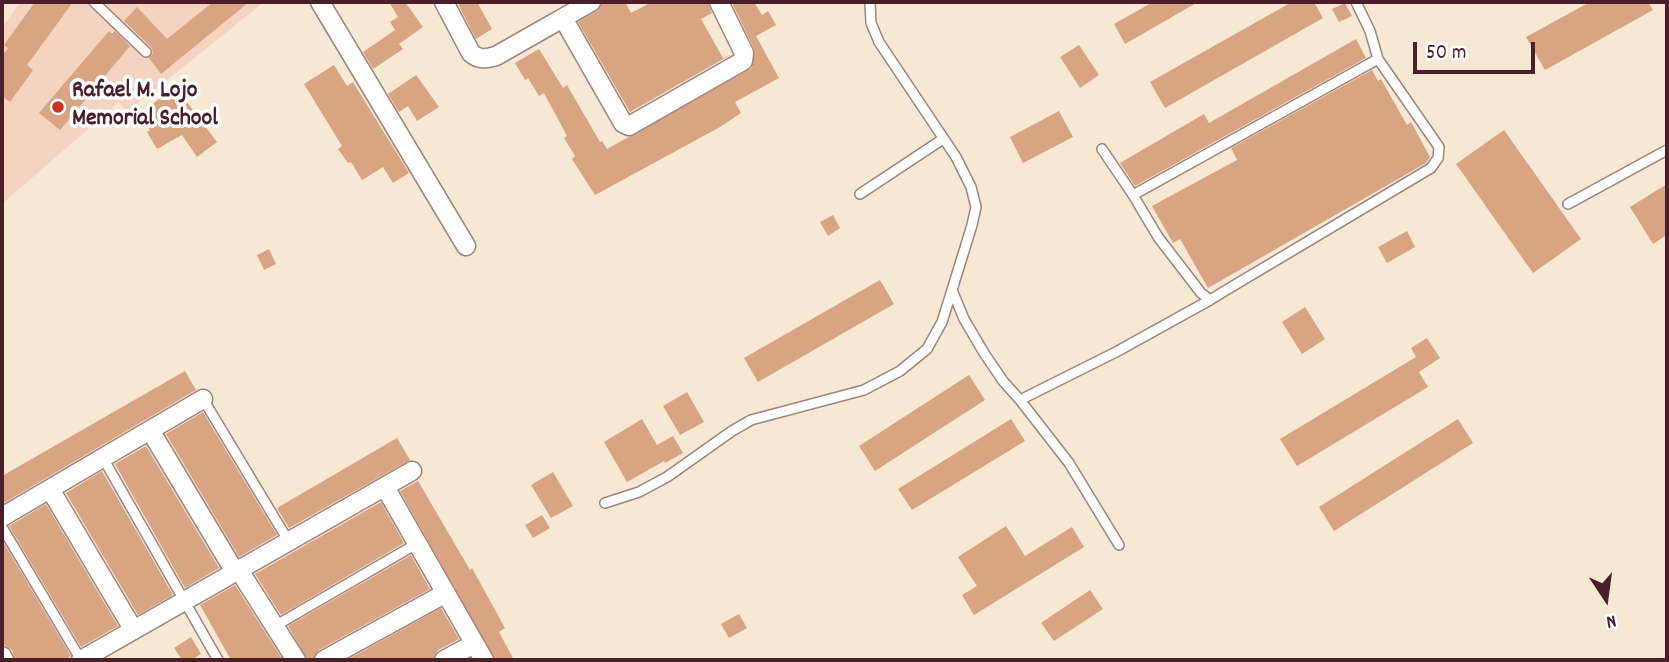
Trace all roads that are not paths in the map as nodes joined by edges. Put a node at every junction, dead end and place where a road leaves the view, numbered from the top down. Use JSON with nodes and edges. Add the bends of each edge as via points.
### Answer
{"nodes":[{"id":1,"x":94,"y":2,"type":"edge"},
{"id":2,"x":320,"y":2,"type":"edge"},
{"id":3,"x":444,"y":2,"type":"edge"},
{"id":4,"x":592,"y":2,"type":"edge"},
{"id":5,"x":719,"y":2,"type":"edge"},
{"id":6,"x":870,"y":2,"type":"edge"},
{"id":7,"x":1356,"y":2,"type":"edge"},
{"id":8,"x":563,"y":18,"type":"junction"},
{"id":9,"x":146,"y":52,"type":"dead end"},
{"id":10,"x":1378,"y":60,"type":"junction"},
{"id":11,"x":943,"y":139,"type":"junction"},
{"id":12,"x":1102,"y":149,"type":"dead end"},
{"id":13,"x":1667,"y":150,"type":"edge"},
{"id":14,"x":860,"y":194,"type":"dead end"},
{"id":15,"x":1133,"y":195,"type":"junction"},
{"id":16,"x":1568,"y":204,"type":"dead end"},
{"id":17,"x":466,"y":246,"type":"dead end"},
{"id":18,"x":952,"y":290,"type":"junction"},
{"id":19,"x":1210,"y":300,"type":"junction"},
{"id":20,"x":203,"y":399,"type":"joint"},
{"id":21,"x":1020,"y":400,"type":"junction"},
{"id":22,"x":150,"y":430,"type":"junction"},
{"id":23,"x":103,"y":458,"type":"junction"},
{"id":24,"x":412,"y":471,"type":"dead end"},
{"id":25,"x":385,"y":487,"type":"junction"},
{"id":26,"x":50,"y":489,"type":"junction"},
{"id":27,"x":605,"y":503,"type":"dead end"},
{"id":28,"x":2,"y":517,"type":"edge"},
{"id":29,"x":2,"y":527,"type":"edge"},
{"id":30,"x":289,"y":542,"type":"junction"},
{"id":31,"x":418,"y":543,"type":"junction"},
{"id":32,"x":1119,"y":545,"type":"dead end"},
{"id":33,"x":237,"y":571,"type":"junction"},
{"id":34,"x":446,"y":593,"type":"junction"},
{"id":35,"x":184,"y":601,"type":"junction"},
{"id":36,"x":275,"y":626,"type":"junction"},
{"id":37,"x":133,"y":629,"type":"junction"},
{"id":38,"x":474,"y":644,"type":"junction"},
{"id":39,"x":81,"y":660,"type":"edge"},
{"id":40,"x":218,"y":660,"type":"edge"},
{"id":41,"x":296,"y":660,"type":"edge"},
{"id":42,"x":324,"y":660,"type":"edge"},
{"id":43,"x":444,"y":660,"type":"edge"},
{"id":44,"x":484,"y":660,"type":"edge"}],
"edges":[{"from":1,"to":9,"type":"lane"},
{"from":2,"to":17,"type":"street"},
{"from":3,"to":8,"type":"street","via":[[477,58],[496,56]]},
{"from":4,"to":8,"type":"street"},
{"from":5,"to":8,"type":"street","via":[[744,52],[743,61],[629,126],[623,123]]},
{"from":6,"to":11,"type":"lane","via":[[871,23],[879,42]]},
{"from":7,"to":10,"type":"lane"},
{"from":10,"to":15,"type":"lane"},
{"from":10,"to":19,"type":"lane","via":[[1440,147],[1438,158],[1431,168]]},
{"from":11,"to":14,"type":"lane"},
{"from":11,"to":18,"type":"lane","via":[[971,187],[976,208]]},
{"from":12,"to":15,"type":"lane"},
{"from":13,"to":16,"type":"lane"},
{"from":15,"to":19,"type":"lane","via":[[1158,237]]},
{"from":18,"to":21,"type":"lane","via":[[984,353]]},
{"from":18,"to":27,"type":"lane","via":[[927,349],[901,371],[864,390],[751,420],[667,477]]},
{"from":19,"to":21,"type":"lane"},
{"from":20,"to":22,"type":"street"},
{"from":20,"to":30,"type":"lane"},
{"from":21,"to":32,"type":"lane","via":[[1069,463]]},
{"from":22,"to":23,"type":"street"},
{"from":22,"to":33,"type":"street"},
{"from":23,"to":26,"type":"street"},
{"from":23,"to":35,"type":"lane"},
{"from":24,"to":25,"type":"street"},
{"from":25,"to":30,"type":"street"},
{"from":25,"to":31,"type":"street"},
{"from":26,"to":28,"type":"street"},
{"from":26,"to":37,"type":"street"},
{"from":29,"to":39,"type":"lane"},
{"from":30,"to":33,"type":"street"},
{"from":31,"to":34,"type":"street"},
{"from":31,"to":36,"type":"lane"},
{"from":33,"to":35,"type":"street"},
{"from":33,"to":36,"type":"street"},
{"from":34,"to":38,"type":"street"},
{"from":34,"to":42,"type":"street"},
{"from":35,"to":37,"type":"street"},
{"from":35,"to":40,"type":"lane"},
{"from":36,"to":41,"type":"street"},
{"from":37,"to":39,"type":"street"},
{"from":38,"to":43,"type":"street"},
{"from":38,"to":44,"type":"street"}]}
